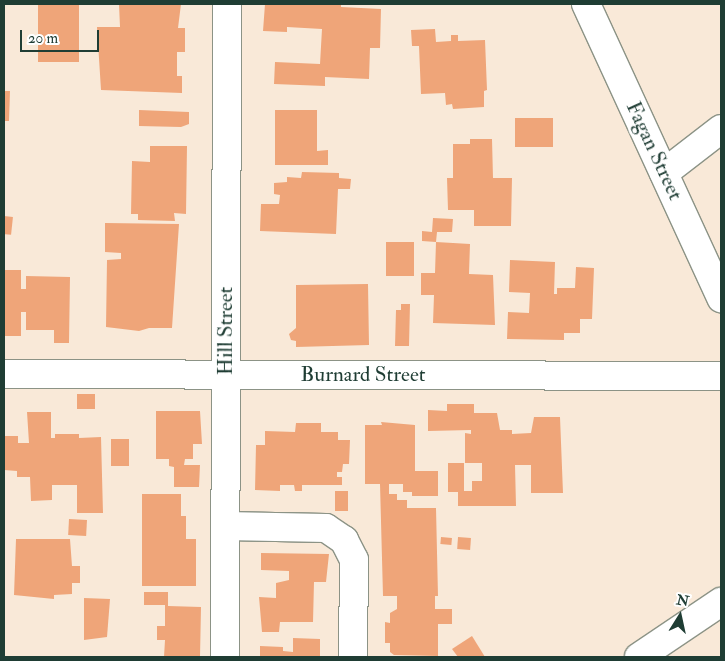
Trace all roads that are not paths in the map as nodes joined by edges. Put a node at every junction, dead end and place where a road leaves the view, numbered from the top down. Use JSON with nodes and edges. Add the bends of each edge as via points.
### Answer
{"nodes":[{"id":1,"x":227,"y":4,"type":"edge"},
{"id":2,"x":586,"y":4,"type":"edge"},
{"id":3,"x":721,"y":129,"type":"edge"},
{"id":4,"x":664,"y":173,"type":"junction"},
{"id":5,"x":721,"y":298,"type":"edge"},
{"id":6,"x":4,"y":374,"type":"edge"},
{"id":7,"x":226,"y":375,"type":"junction"},
{"id":8,"x":721,"y":376,"type":"edge"},
{"id":9,"x":225,"y":526,"type":"junction"},
{"id":10,"x":721,"y":602,"type":"edge"},
{"id":11,"x":225,"y":657,"type":"edge"},
{"id":12,"x":353,"y":657,"type":"edge"},
{"id":13,"x":639,"y":657,"type":"edge"}],
"edges":[{"from":1,"to":7,"type":"street","name":"Hill Street"},
{"from":2,"to":4,"type":"street","name":"Fagan Street"},
{"from":3,"to":4,"type":"street"},
{"from":4,"to":5,"type":"street","name":"Fagan Street"},
{"from":6,"to":7,"type":"street","name":"Burnard Street"},
{"from":7,"to":8,"type":"street","name":"Burnard Street"},
{"from":7,"to":9,"type":"street","name":"Hill Street"},
{"from":9,"to":11,"type":"street","name":"Hill Street"},
{"from":9,"to":12,"type":"street","via":[[326,528],[344,540],[354,560]]},
{"from":10,"to":13,"type":"street"}]}
